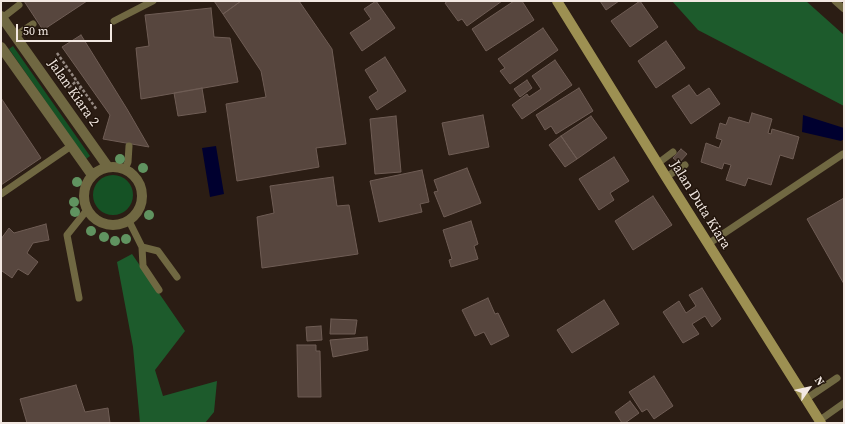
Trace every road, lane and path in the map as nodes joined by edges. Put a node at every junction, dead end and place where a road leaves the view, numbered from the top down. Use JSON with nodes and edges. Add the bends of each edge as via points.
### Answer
{"nodes":[{"id":1,"x":153,"y":1,"type":"edge"},
{"id":2,"x":557,"y":1,"type":"edge"},
{"id":3,"x":835,"y":1,"type":"edge"},
{"id":4,"x":19,"y":5,"type":"dead end"},
{"id":5,"x":844,"y":9,"type":"edge"},
{"id":6,"x":1,"y":18,"type":"edge"},
{"id":7,"x":114,"y":21,"type":"dead end"},
{"id":8,"x":33,"y":24,"type":"dead end"},
{"id":9,"x":15,"y":36,"type":"junction"},
{"id":10,"x":1,"y":47,"type":"edge"},
{"id":11,"x":57,"y":53,"type":"dead end"},
{"id":12,"x":66,"y":66,"type":"junction"},
{"id":13,"x":54,"y":74,"type":"dead end"},
{"id":14,"x":58,"y":81,"type":"dead end"},
{"id":15,"x":77,"y":81,"type":"junction"},
{"id":16,"x":81,"y":88,"type":"junction"},
{"id":17,"x":69,"y":96,"type":"dead end"},
{"id":18,"x":97,"y":110,"type":"dead end"},
{"id":19,"x":71,"y":146,"type":"junction"},
{"id":20,"x":129,"y":146,"type":"dead end"},
{"id":21,"x":673,"y":152,"type":"dead end"},
{"id":22,"x":843,"y":154,"type":"dead end"},
{"id":23,"x":657,"y":164,"type":"junction"},
{"id":24,"x":686,"y":165,"type":"dead end"},
{"id":25,"x":108,"y":167,"type":"junction"},
{"id":26,"x":124,"y":169,"type":"junction"},
{"id":27,"x":92,"y":175,"type":"junction"},
{"id":28,"x":666,"y":177,"type":"junction"},
{"id":29,"x":1,"y":194,"type":"edge"},
{"id":30,"x":87,"y":210,"type":"junction"},
{"id":31,"x":130,"y":221,"type":"junction"},
{"id":32,"x":708,"y":244,"type":"junction"},
{"id":33,"x":142,"y":247,"type":"junction"},
{"id":34,"x":177,"y":277,"type":"dead end"},
{"id":35,"x":159,"y":290,"type":"dead end"},
{"id":36,"x":79,"y":298,"type":"dead end"},
{"id":37,"x":837,"y":378,"type":"dead end"},
{"id":38,"x":806,"y":400,"type":"junction"},
{"id":39,"x":844,"y":403,"type":"edge"},
{"id":40,"x":821,"y":421,"type":"edge"}],
"edges":[{"from":1,"to":7,"type":"lane"},
{"from":2,"to":23,"type":"main road","name":"Jalan Duta Kiara"},
{"from":3,"to":5,"type":"lane"},
{"from":4,"to":6,"type":"lane"},
{"from":6,"to":9,"type":"street","name":"Jalan Kiara 2"},
{"from":8,"to":9,"type":"lane"},
{"from":9,"to":25,"type":"street","name":"Jalan Kiara 2"},
{"from":10,"to":19,"type":"street"},
{"from":11,"to":12,"type":"path"},
{"from":12,"to":13,"type":"path"},
{"from":12,"to":15,"type":"path"},
{"from":14,"to":15,"type":"path","via":[[63,78],[69,86]]},
{"from":15,"to":16,"type":"path"},
{"from":16,"to":17,"type":"path"},
{"from":16,"to":18,"type":"path"},
{"from":19,"to":27,"type":"street"},
{"from":19,"to":29,"type":"lane"},
{"from":20,"to":26,"type":"lane","via":[[128,162]]},
{"from":21,"to":23,"type":"lane"},
{"from":22,"to":32,"type":"lane"},
{"from":23,"to":28,"type":"main road","name":"Jalan Duta Kiara"},
{"from":24,"to":28,"type":"lane"},
{"from":25,"to":26,"type":"street"},
{"from":25,"to":27,"type":"street"},
{"from":26,"to":31,"type":"street","via":[[137,179],[143,195],[141,207]]},
{"from":27,"to":30,"type":"street","via":[[84,192]]},
{"from":28,"to":32,"type":"main road","name":"Jalan Duta Kiara"},
{"from":30,"to":31,"type":"street","via":[[93,218],[106,224],[121,225]]},
{"from":30,"to":36,"type":"lane","via":[[67,235]]},
{"from":31,"to":33,"type":"lane"},
{"from":32,"to":38,"type":"main road","name":"Jalan Duta Kiara"},
{"from":33,"to":34,"type":"lane","via":[[158,252]]},
{"from":33,"to":35,"type":"lane","via":[[143,266]]},
{"from":37,"to":38,"type":"lane"},
{"from":38,"to":40,"type":"main road","name":"Jalan Duta Kiara"},
{"from":39,"to":40,"type":"lane"}]}
